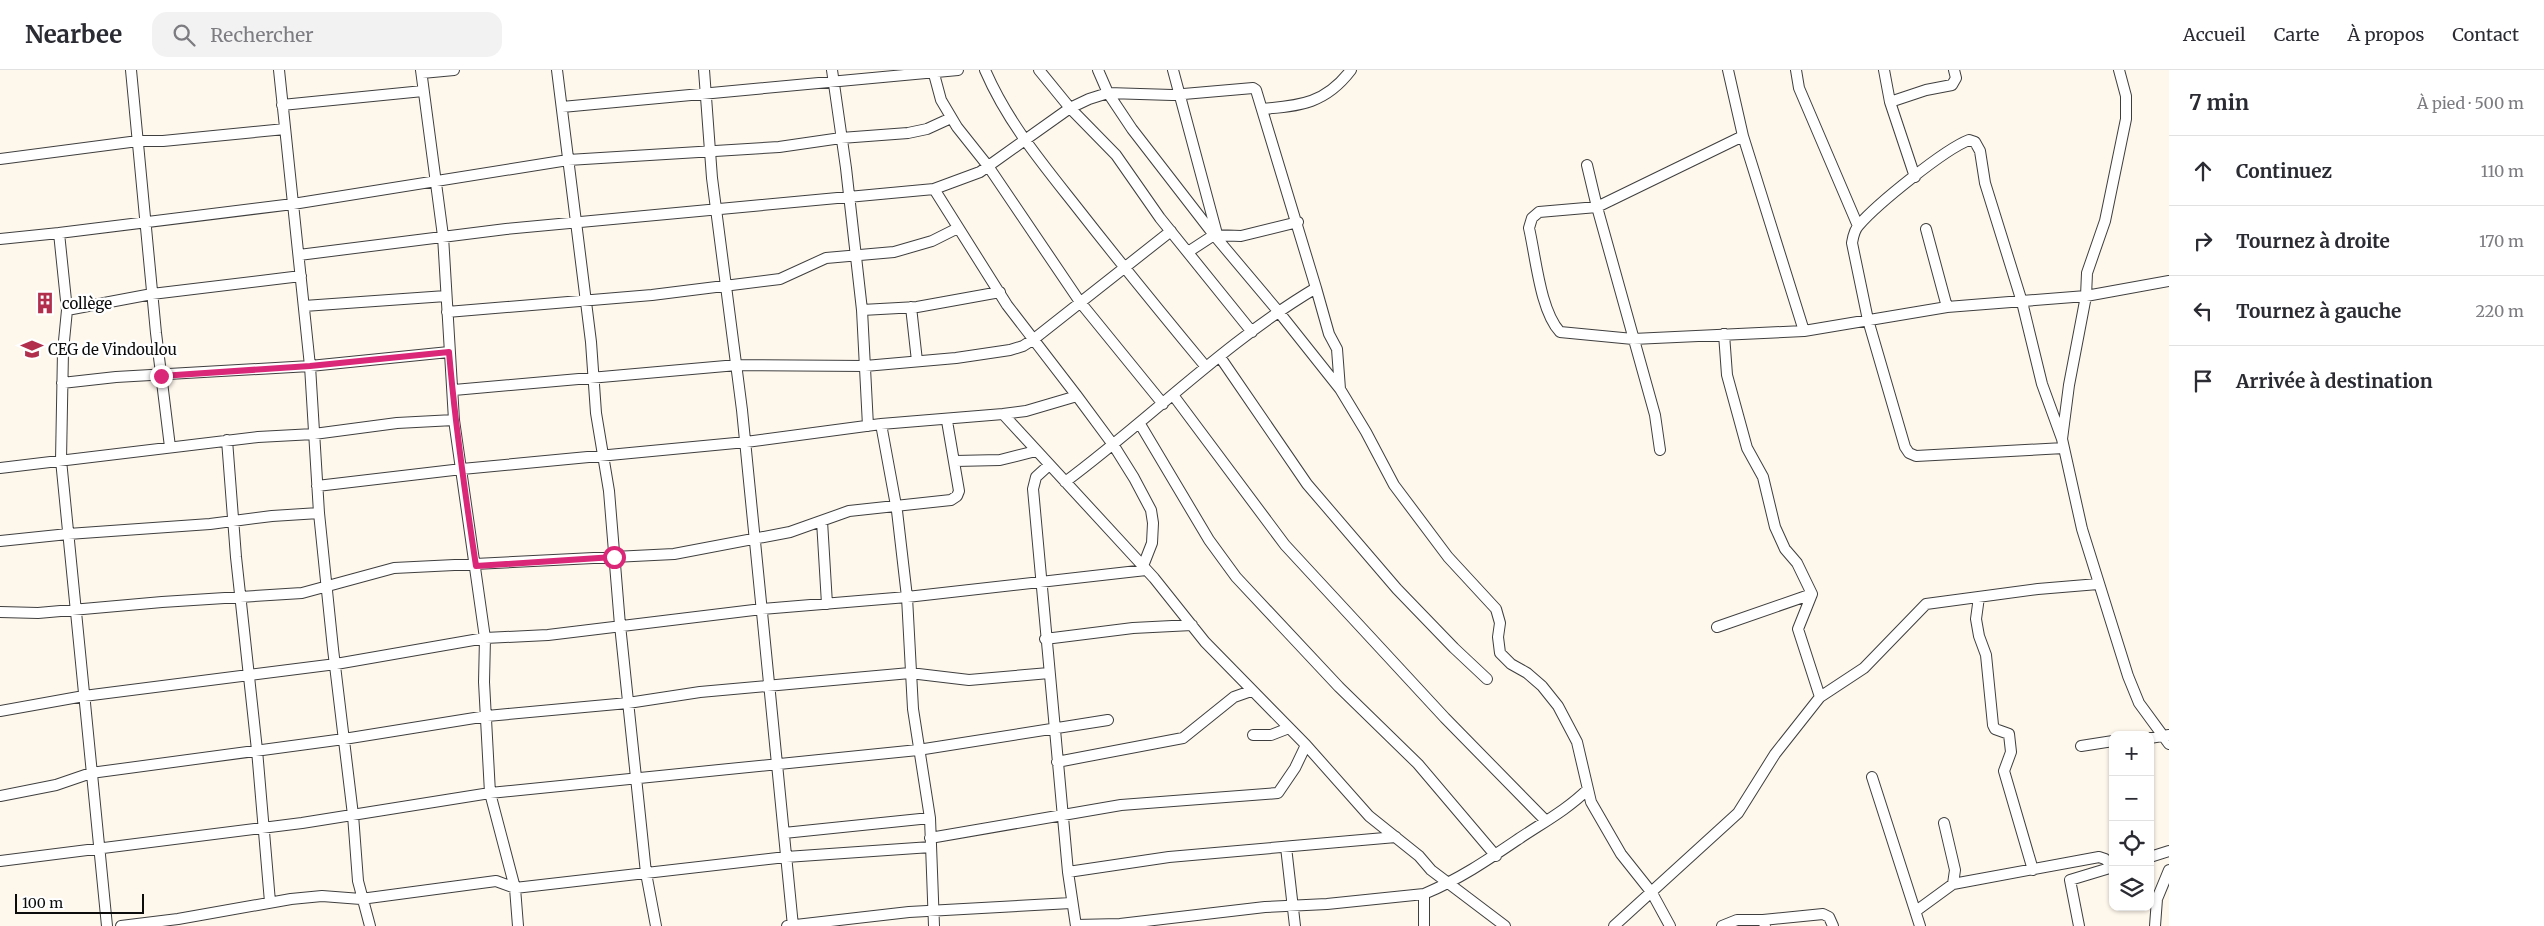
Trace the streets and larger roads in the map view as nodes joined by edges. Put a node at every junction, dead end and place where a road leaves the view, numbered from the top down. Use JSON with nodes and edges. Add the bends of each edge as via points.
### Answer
{"nodes":[{"id":1,"x":131,"y":70,"type":"edge"},
{"id":2,"x":279,"y":70,"type":"edge"},
{"id":3,"x":454,"y":70,"type":"edge"},
{"id":4,"x":557,"y":70,"type":"edge"},
{"id":5,"x":704,"y":70,"type":"edge"},
{"id":6,"x":832,"y":70,"type":"edge"},
{"id":7,"x":958,"y":70,"type":"edge"},
{"id":8,"x":985,"y":70,"type":"edge"},
{"id":9,"x":1039,"y":70,"type":"edge"},
{"id":10,"x":1098,"y":70,"type":"edge"},
{"id":11,"x":1173,"y":70,"type":"edge"},
{"id":12,"x":1351,"y":70,"type":"edge"},
{"id":13,"x":1728,"y":70,"type":"edge"},
{"id":14,"x":1796,"y":70,"type":"edge"},
{"id":15,"x":1884,"y":70,"type":"edge"},
{"id":16,"x":1954,"y":70,"type":"edge"},
{"id":17,"x":2119,"y":70,"type":"edge"},
{"id":18,"x":422,"y":71,"type":"edge"},
{"id":19,"x":934,"y":74,"type":"junction"},
{"id":20,"x":834,"y":83,"type":"junction"},
{"id":21,"x":423,"y":91,"type":"junction"},
{"id":22,"x":704,"y":93,"type":"junction"},
{"id":23,"x":1108,"y":93,"type":"junction"},
{"id":24,"x":1180,"y":94,"type":"junction"},
{"id":25,"x":1890,"y":102,"type":"junction"},
{"id":26,"x":282,"y":105,"type":"junction"},
{"id":27,"x":562,"y":107,"type":"junction"},
{"id":28,"x":1070,"y":108,"type":"junction"},
{"id":29,"x":1262,"y":110,"type":"junction"},
{"id":30,"x":951,"y":118,"type":"junction"},
{"id":31,"x":285,"y":129,"type":"junction"},
{"id":32,"x":1743,"y":136,"type":"junction"},
{"id":33,"x":841,"y":138,"type":"junction"},
{"id":34,"x":1024,"y":140,"type":"junction"},
{"id":35,"x":138,"y":141,"type":"junction"},
{"id":36,"x":709,"y":153,"type":"junction"},
{"id":37,"x":0,"y":159,"type":"edge"},
{"id":38,"x":568,"y":160,"type":"junction"},
{"id":39,"x":1587,"y":165,"type":"dead end"},
{"id":40,"x":988,"y":166,"type":"junction"},
{"id":41,"x":1915,"y":177,"type":"junction"},
{"id":42,"x":436,"y":180,"type":"junction"},
{"id":43,"x":934,"y":189,"type":"junction"},
{"id":44,"x":849,"y":196,"type":"junction"},
{"id":45,"x":293,"y":204,"type":"junction"},
{"id":46,"x":1597,"y":207,"type":"junction"},
{"id":47,"x":717,"y":208,"type":"junction"},
{"id":48,"x":145,"y":222,"type":"junction"},
{"id":49,"x":1298,"y":222,"type":"junction"},
{"id":50,"x":575,"y":223,"type":"junction"},
{"id":51,"x":1858,"y":226,"type":"junction"},
{"id":52,"x":958,"y":228,"type":"junction"},
{"id":53,"x":1926,"y":229,"type":"dead end"},
{"id":54,"x":1172,"y":231,"type":"junction"},
{"id":55,"x":59,"y":233,"type":"junction"},
{"id":56,"x":1216,"y":235,"type":"junction"},
{"id":57,"x":443,"y":236,"type":"junction"},
{"id":58,"x":0,"y":239,"type":"edge"},
{"id":59,"x":1188,"y":252,"type":"junction"},
{"id":60,"x":299,"y":255,"type":"junction"},
{"id":61,"x":855,"y":255,"type":"junction"},
{"id":62,"x":1124,"y":268,"type":"junction"},
{"id":63,"x":301,"y":276,"type":"junction"},
{"id":64,"x":2169,"y":281,"type":"edge"},
{"id":65,"x":727,"y":287,"type":"junction"},
{"id":66,"x":1316,"y":288,"type":"junction"},
{"id":67,"x":1000,"y":292,"type":"junction"},
{"id":68,"x":152,"y":294,"type":"junction"},
{"id":69,"x":446,"y":296,"type":"junction"},
{"id":70,"x":2086,"y":296,"type":"junction"},
{"id":71,"x":586,"y":300,"type":"junction"},
{"id":72,"x":1080,"y":302,"type":"junction"},
{"id":73,"x":2022,"y":302,"type":"junction"},
{"id":74,"x":304,"y":306,"type":"junction"},
{"id":75,"x":911,"y":307,"type":"junction"},
{"id":76,"x":1947,"y":307,"type":"junction"},
{"id":77,"x":67,"y":310,"type":"junction"},
{"id":78,"x":862,"y":310,"type":"junction"},
{"id":79,"x":1278,"y":310,"type":"junction"},
{"id":80,"x":447,"y":312,"type":"junction"},
{"id":81,"x":1868,"y":320,"type":"junction"},
{"id":82,"x":1252,"y":332,"type":"junction"},
{"id":83,"x":1804,"y":332,"type":"junction"},
{"id":84,"x":1724,"y":334,"type":"junction"},
{"id":85,"x":1034,"y":339,"type":"junction"},
{"id":86,"x":1633,"y":339,"type":"junction"},
{"id":87,"x":449,"y":352,"type":"junction"},
{"id":88,"x":1220,"y":357,"type":"junction"},
{"id":89,"x":918,"y":362,"type":"junction"},
{"id":90,"x":737,"y":364,"type":"junction"},
{"id":91,"x":310,"y":366,"type":"junction"},
{"id":92,"x":865,"y":366,"type":"junction"},
{"id":93,"x":1206,"y":367,"type":"junction"},
{"id":94,"x":161,"y":376,"type":"junction"},
{"id":95,"x":594,"y":376,"type":"junction"},
{"id":96,"x":62,"y":383,"type":"junction"},
{"id":97,"x":1340,"y":389,"type":"junction"},
{"id":98,"x":454,"y":390,"type":"junction"},
{"id":99,"x":1078,"y":396,"type":"junction"},
{"id":100,"x":1174,"y":396,"type":"junction"},
{"id":101,"x":1163,"y":404,"type":"junction"},
{"id":102,"x":1003,"y":414,"type":"junction"},
{"id":103,"x":454,"y":420,"type":"junction"},
{"id":104,"x":947,"y":421,"type":"junction"},
{"id":105,"x":881,"y":424,"type":"junction"},
{"id":106,"x":1140,"y":424,"type":"junction"},
{"id":107,"x":868,"y":426,"type":"junction"},
{"id":108,"x":314,"y":434,"type":"junction"},
{"id":109,"x":227,"y":440,"type":"junction"},
{"id":110,"x":746,"y":442,"type":"junction"},
{"id":111,"x":2063,"y":444,"type":"junction"},
{"id":112,"x":1114,"y":446,"type":"junction"},
{"id":113,"x":170,"y":447,"type":"junction"},
{"id":114,"x":1660,"y":450,"type":"dead end"},
{"id":115,"x":1036,"y":451,"type":"junction"},
{"id":116,"x":603,"y":455,"type":"junction"},
{"id":117,"x":61,"y":460,"type":"junction"},
{"id":118,"x":955,"y":461,"type":"junction"},
{"id":119,"x":1048,"y":466,"type":"junction"},
{"id":120,"x":0,"y":468,"type":"edge"},
{"id":121,"x":462,"y":469,"type":"junction"},
{"id":122,"x":1065,"y":482,"type":"junction"},
{"id":123,"x":317,"y":486,"type":"junction"},
{"id":124,"x":896,"y":506,"type":"junction"},
{"id":125,"x":319,"y":513,"type":"junction"},
{"id":126,"x":234,"y":521,"type":"junction"},
{"id":127,"x":822,"y":521,"type":"junction"},
{"id":128,"x":68,"y":534,"type":"junction"},
{"id":129,"x":755,"y":538,"type":"junction"},
{"id":130,"x":0,"y":541,"type":"edge"},
{"id":131,"x":614,"y":557,"type":"junction"},
{"id":132,"x":476,"y":566,"type":"junction"},
{"id":133,"x":1144,"y":568,"type":"junction"},
{"id":134,"x":1040,"y":582,"type":"junction"},
{"id":135,"x":2098,"y":584,"type":"junction"},
{"id":136,"x":327,"y":586,"type":"junction"},
{"id":137,"x":1812,"y":594,"type":"junction"},
{"id":138,"x":242,"y":596,"type":"junction"},
{"id":139,"x":907,"y":597,"type":"junction"},
{"id":140,"x":1979,"y":597,"type":"junction"},
{"id":141,"x":827,"y":604,"type":"junction"},
{"id":142,"x":75,"y":609,"type":"junction"},
{"id":143,"x":762,"y":609,"type":"junction"},
{"id":144,"x":0,"y":612,"type":"edge"},
{"id":145,"x":620,"y":624,"type":"junction"},
{"id":146,"x":1192,"y":626,"type":"junction"},
{"id":147,"x":1717,"y":627,"type":"dead end"},
{"id":148,"x":485,"y":638,"type":"junction"},
{"id":149,"x":1045,"y":638,"type":"junction"},
{"id":150,"x":336,"y":664,"type":"junction"},
{"id":151,"x":910,"y":673,"type":"junction"},
{"id":152,"x":1049,"y":674,"type":"junction"},
{"id":153,"x":250,"y":676,"type":"junction"},
{"id":154,"x":1487,"y":679,"type":"dead end"},
{"id":155,"x":770,"y":685,"type":"junction"},
{"id":156,"x":1250,"y":691,"type":"junction"},
{"id":157,"x":84,"y":696,"type":"junction"},
{"id":158,"x":1820,"y":697,"type":"junction"},
{"id":159,"x":628,"y":703,"type":"junction"},
{"id":160,"x":0,"y":710,"type":"edge"},
{"id":161,"x":488,"y":716,"type":"junction"},
{"id":162,"x":1108,"y":720,"type":"dead end"},
{"id":163,"x":1054,"y":728,"type":"junction"},
{"id":164,"x":1289,"y":728,"type":"junction"},
{"id":165,"x":1253,"y":735,"type":"dead end"},
{"id":166,"x":2154,"y":738,"type":"edge"},
{"id":167,"x":2168,"y":738,"type":"edge"},
{"id":168,"x":344,"y":739,"type":"junction"},
{"id":169,"x":2109,"y":742,"type":"edge"},
{"id":170,"x":1306,"y":746,"type":"junction"},
{"id":171,"x":2081,"y":746,"type":"dead end"},
{"id":172,"x":257,"y":750,"type":"junction"},
{"id":173,"x":918,"y":750,"type":"junction"},
{"id":174,"x":1057,"y":762,"type":"junction"},
{"id":175,"x":777,"y":763,"type":"junction"},
{"id":176,"x":91,"y":773,"type":"junction"},
{"id":177,"x":1872,"y":777,"type":"dead end"},
{"id":178,"x":636,"y":779,"type":"junction"},
{"id":179,"x":1588,"y":789,"type":"junction"},
{"id":180,"x":490,"y":793,"type":"junction"},
{"id":181,"x":0,"y":796,"type":"edge"},
{"id":182,"x":353,"y":815,"type":"junction"},
{"id":183,"x":1062,"y":815,"type":"junction"},
{"id":184,"x":930,"y":818,"type":"junction"},
{"id":185,"x":1546,"y":821,"type":"junction"},
{"id":186,"x":1944,"y":822,"type":"dead end"},
{"id":187,"x":262,"y":827,"type":"junction"},
{"id":188,"x":784,"y":833,"type":"junction"},
{"id":189,"x":1396,"y":837,"type":"junction"},
{"id":190,"x":930,"y":842,"type":"junction"},
{"id":191,"x":1286,"y":847,"type":"junction"},
{"id":192,"x":99,"y":848,"type":"junction"},
{"id":193,"x":2169,"y":852,"type":"edge"},
{"id":194,"x":1496,"y":856,"type":"junction"},
{"id":195,"x":2154,"y":856,"type":"edge"},
{"id":196,"x":786,"y":857,"type":"junction"},
{"id":197,"x":0,"y":861,"type":"edge"},
{"id":198,"x":2066,"y":864,"type":"junction"},
{"id":199,"x":2112,"y":866,"type":"edge"},
{"id":200,"x":2109,"y":868,"type":"edge"},
{"id":201,"x":2033,"y":870,"type":"junction"},
{"id":202,"x":2169,"y":870,"type":"edge"},
{"id":203,"x":1068,"y":872,"type":"junction"},
{"id":204,"x":646,"y":873,"type":"junction"},
{"id":205,"x":2070,"y":880,"type":"junction"},
{"id":206,"x":1448,"y":884,"type":"junction"},
{"id":207,"x":1953,"y":884,"type":"junction"},
{"id":208,"x":515,"y":888,"type":"junction"},
{"id":209,"x":1652,"y":893,"type":"junction"},
{"id":210,"x":1424,"y":894,"type":"junction"},
{"id":211,"x":361,"y":899,"type":"junction"},
{"id":212,"x":270,"y":902,"type":"junction"},
{"id":213,"x":1071,"y":903,"type":"junction"},
{"id":214,"x":1295,"y":906,"type":"junction"},
{"id":215,"x":932,"y":910,"type":"junction"},
{"id":216,"x":1916,"y":911,"type":"junction"},
{"id":217,"x":1764,"y":923,"type":"edge"},
{"id":218,"x":107,"y":926,"type":"edge"},
{"id":219,"x":121,"y":926,"type":"edge"},
{"id":220,"x":370,"y":926,"type":"edge"},
{"id":221,"x":518,"y":926,"type":"edge"},
{"id":222,"x":656,"y":926,"type":"edge"},
{"id":223,"x":790,"y":926,"type":"edge"},
{"id":224,"x":934,"y":926,"type":"edge"},
{"id":225,"x":1076,"y":926,"type":"edge"},
{"id":226,"x":1295,"y":926,"type":"edge"},
{"id":227,"x":1424,"y":926,"type":"edge"},
{"id":228,"x":1505,"y":926,"type":"edge"},
{"id":229,"x":1614,"y":926,"type":"edge"},
{"id":230,"x":1670,"y":926,"type":"edge"},
{"id":231,"x":1722,"y":926,"type":"edge"},
{"id":232,"x":1832,"y":926,"type":"edge"},
{"id":233,"x":1920,"y":926,"type":"edge"},
{"id":234,"x":2079,"y":926,"type":"edge"},
{"id":235,"x":2155,"y":926,"type":"edge"}],
"edges":[{"from":1,"to":35,"type":"street"},
{"from":2,"to":26,"type":"street"},
{"from":3,"to":18,"type":"street"},
{"from":4,"to":27,"type":"street"},
{"from":5,"to":22,"type":"street"},
{"from":6,"to":20,"type":"street"},
{"from":7,"to":19,"type":"street"},
{"from":8,"to":34,"type":"street","via":[[996,96]]},
{"from":9,"to":28,"type":"street"},
{"from":10,"to":23,"type":"street"},
{"from":11,"to":24,"type":"street"},
{"from":12,"to":29,"type":"street","via":[[1324,96],[1299,106]]},
{"from":13,"to":32,"type":"street"},
{"from":14,"to":51,"type":"street","via":[[1799,88]]},
{"from":15,"to":25,"type":"street"},
{"from":16,"to":25,"type":"street","via":[[1956,78],[1952,85]]},
{"from":17,"to":70,"type":"street","via":[[2126,96],[2126,119],[2105,222],[2090,259]]},
{"from":18,"to":21,"type":"street"},
{"from":19,"to":20,"type":"street"},
{"from":19,"to":30,"type":"street","via":[[941,100]]},
{"from":20,"to":22,"type":"street"},
{"from":20,"to":33,"type":"street"},
{"from":21,"to":26,"type":"street"},
{"from":21,"to":42,"type":"street"},
{"from":22,"to":27,"type":"street"},
{"from":22,"to":36,"type":"street"},
{"from":23,"to":24,"type":"street"},
{"from":23,"to":28,"type":"street"},
{"from":23,"to":56,"type":"street","via":[[1132,129]]},
{"from":24,"to":29,"type":"street","via":[[1252,88],[1256,90]]},
{"from":24,"to":56,"type":"street"},
{"from":25,"to":41,"type":"street"},
{"from":26,"to":31,"type":"street"},
{"from":27,"to":38,"type":"street"},
{"from":28,"to":34,"type":"street"},
{"from":28,"to":54,"type":"street","via":[[1116,156]]},
{"from":29,"to":49,"type":"street"},
{"from":30,"to":33,"type":"street","via":[[917,131]]},
{"from":30,"to":40,"type":"street"},
{"from":31,"to":35,"type":"street"},
{"from":31,"to":45,"type":"street"},
{"from":32,"to":46,"type":"street"},
{"from":32,"to":83,"type":"street"},
{"from":33,"to":36,"type":"street"},
{"from":33,"to":44,"type":"street"},
{"from":34,"to":40,"type":"street"},
{"from":34,"to":62,"type":"street"},
{"from":35,"to":37,"type":"street"},
{"from":35,"to":48,"type":"street"},
{"from":36,"to":38,"type":"street"},
{"from":36,"to":47,"type":"street"},
{"from":38,"to":42,"type":"street"},
{"from":38,"to":50,"type":"street"},
{"from":39,"to":46,"type":"street"},
{"from":40,"to":43,"type":"street"},
{"from":40,"to":72,"type":"street"},
{"from":41,"to":51,"type":"street"},
{"from":41,"to":73,"type":"street","via":[[1960,144],[1969,140],[1975,142]]},
{"from":42,"to":45,"type":"street"},
{"from":42,"to":57,"type":"street"},
{"from":43,"to":44,"type":"street"},
{"from":43,"to":52,"type":"street"},
{"from":44,"to":47,"type":"street"},
{"from":44,"to":61,"type":"street"},
{"from":45,"to":48,"type":"street"},
{"from":45,"to":60,"type":"street"},
{"from":46,"to":86,"type":"street"},
{"from":46,"to":86,"type":"street","via":[[1539,212],[1532,218],[1529,228],[1547,309],[1552,323],[1560,332]]},
{"from":47,"to":50,"type":"street"},
{"from":47,"to":65,"type":"street"},
{"from":48,"to":55,"type":"street"},
{"from":48,"to":68,"type":"street"},
{"from":49,"to":56,"type":"street","via":[[1241,236]]},
{"from":49,"to":66,"type":"street"},
{"from":50,"to":57,"type":"street"},
{"from":50,"to":71,"type":"street"},
{"from":51,"to":81,"type":"street","via":[[1852,243]]},
{"from":52,"to":61,"type":"street","via":[[932,241],[894,252]]},
{"from":52,"to":67,"type":"street"},
{"from":53,"to":76,"type":"street"},
{"from":54,"to":59,"type":"street"},
{"from":54,"to":62,"type":"street"},
{"from":55,"to":58,"type":"street"},
{"from":55,"to":77,"type":"street"},
{"from":56,"to":59,"type":"street"},
{"from":56,"to":79,"type":"street"},
{"from":57,"to":60,"type":"street"},
{"from":57,"to":69,"type":"street"},
{"from":59,"to":82,"type":"street"},
{"from":60,"to":63,"type":"street"},
{"from":61,"to":65,"type":"street","via":[[826,258],[780,279]]},
{"from":61,"to":78,"type":"street"},
{"from":62,"to":72,"type":"street"},
{"from":62,"to":93,"type":"street"},
{"from":63,"to":68,"type":"street"},
{"from":63,"to":74,"type":"street"},
{"from":64,"to":70,"type":"street"},
{"from":65,"to":71,"type":"street"},
{"from":65,"to":90,"type":"street"},
{"from":66,"to":79,"type":"street"},
{"from":66,"to":97,"type":"street","via":[[1329,334],[1337,349]]},
{"from":67,"to":75,"type":"street"},
{"from":67,"to":85,"type":"street"},
{"from":68,"to":77,"type":"street"},
{"from":68,"to":94,"type":"street"},
{"from":69,"to":74,"type":"street"},
{"from":69,"to":80,"type":"street"},
{"from":70,"to":73,"type":"street"},
{"from":70,"to":111,"type":"street","via":[[2069,385]]},
{"from":71,"to":80,"type":"street"},
{"from":71,"to":95,"type":"street"},
{"from":72,"to":85,"type":"street"},
{"from":72,"to":101,"type":"street"},
{"from":73,"to":76,"type":"street"},
{"from":73,"to":111,"type":"street","via":[[2042,384]]},
{"from":74,"to":91,"type":"street"},
{"from":75,"to":78,"type":"street"},
{"from":75,"to":89,"type":"street"},
{"from":76,"to":81,"type":"street"},
{"from":77,"to":96,"type":"street"},
{"from":78,"to":92,"type":"street"},
{"from":79,"to":82,"type":"street"},
{"from":79,"to":97,"type":"street"},
{"from":80,"to":87,"type":"street"},
{"from":81,"to":83,"type":"street"},
{"from":81,"to":111,"type":"street","via":[[1909,453],[1916,456]]},
{"from":82,"to":88,"type":"street"},
{"from":83,"to":84,"type":"street"},
{"from":84,"to":86,"type":"street"},
{"from":84,"to":137,"type":"street","via":[[1727,375],[1747,448],[1763,477],[1775,527]]},
{"from":85,"to":89,"type":"street","via":[[1010,350]]},
{"from":85,"to":99,"type":"street"},
{"from":86,"to":114,"type":"street","via":[[1655,415]]},
{"from":87,"to":91,"type":"street"},
{"from":87,"to":98,"type":"street"},
{"from":88,"to":93,"type":"street"},
{"from":88,"to":154,"type":"street","via":[[1307,484],[1397,589]]},
{"from":89,"to":92,"type":"street"},
{"from":90,"to":92,"type":"street"},
{"from":90,"to":95,"type":"street"},
{"from":90,"to":110,"type":"street"},
{"from":91,"to":94,"type":"street"},
{"from":91,"to":108,"type":"street"},
{"from":92,"to":107,"type":"street"},
{"from":93,"to":100,"type":"street"},
{"from":94,"to":96,"type":"street"},
{"from":94,"to":113,"type":"street"},
{"from":95,"to":98,"type":"street"},
{"from":95,"to":116,"type":"street"},
{"from":96,"to":117,"type":"street"},
{"from":97,"to":179,"type":"street","via":[[1394,486],[1448,557],[1496,609],[1500,623],[1500,653],[1542,686],[1558,706],[1577,742]]},
{"from":98,"to":103,"type":"street"},
{"from":99,"to":102,"type":"street"},
{"from":99,"to":112,"type":"street"},
{"from":100,"to":101,"type":"street"},
{"from":100,"to":185,"type":"street","via":[[1285,545],[1445,718]]},
{"from":101,"to":106,"type":"street"},
{"from":102,"to":104,"type":"street"},
{"from":102,"to":115,"type":"street"},
{"from":103,"to":108,"type":"street","via":[[397,423]]},
{"from":103,"to":121,"type":"street"},
{"from":104,"to":105,"type":"street"},
{"from":104,"to":118,"type":"street"},
{"from":105,"to":107,"type":"street"},
{"from":105,"to":124,"type":"street"},
{"from":106,"to":112,"type":"street"},
{"from":106,"to":194,"type":"street","via":[[1209,540],[1236,576],[1339,687],[1418,764]]},
{"from":107,"to":110,"type":"street"},
{"from":108,"to":109,"type":"street"},
{"from":108,"to":123,"type":"street"},
{"from":109,"to":113,"type":"street"},
{"from":109,"to":126,"type":"street"},
{"from":110,"to":116,"type":"street"},
{"from":110,"to":129,"type":"street"},
{"from":111,"to":135,"type":"street"},
{"from":112,"to":122,"type":"street"},
{"from":112,"to":133,"type":"street","via":[[1152,510],[1152,543]]},
{"from":113,"to":117,"type":"street"},
{"from":115,"to":118,"type":"street","via":[[1000,460]]},
{"from":115,"to":119,"type":"street"},
{"from":116,"to":121,"type":"street"},
{"from":116,"to":131,"type":"street"},
{"from":117,"to":120,"type":"street"},
{"from":117,"to":128,"type":"street"},
{"from":118,"to":124,"type":"street","via":[[957,496],[951,500]]},
{"from":119,"to":122,"type":"street"},
{"from":119,"to":134,"type":"street","via":[[1036,477],[1033,489]]},
{"from":121,"to":123,"type":"street"},
{"from":121,"to":132,"type":"street"},
{"from":122,"to":133,"type":"street"},
{"from":123,"to":125,"type":"street"},
{"from":124,"to":127,"type":"street","via":[[849,511]]},
{"from":124,"to":139,"type":"street"},
{"from":125,"to":126,"type":"street"},
{"from":125,"to":136,"type":"street"},
{"from":126,"to":128,"type":"street"},
{"from":126,"to":138,"type":"street"},
{"from":127,"to":129,"type":"street","via":[[790,532]]},
{"from":127,"to":141,"type":"street"},
{"from":128,"to":130,"type":"street"},
{"from":128,"to":142,"type":"street"},
{"from":129,"to":131,"type":"street","via":[[674,554]]},
{"from":129,"to":143,"type":"street"},
{"from":131,"to":132,"type":"street"},
{"from":131,"to":145,"type":"street"},
{"from":132,"to":136,"type":"street","via":[[394,568]]},
{"from":132,"to":148,"type":"street"},
{"from":133,"to":134,"type":"street"},
{"from":133,"to":146,"type":"street"},
{"from":134,"to":139,"type":"street"},
{"from":134,"to":149,"type":"street"},
{"from":135,"to":140,"type":"street"},
{"from":135,"to":167,"type":"street","via":[[2139,704]]},
{"from":136,"to":138,"type":"street","via":[[302,593]]},
{"from":136,"to":150,"type":"street"},
{"from":137,"to":147,"type":"street"},
{"from":137,"to":158,"type":"street","via":[[1798,629]]},
{"from":138,"to":142,"type":"street"},
{"from":138,"to":153,"type":"street"},
{"from":139,"to":141,"type":"street"},
{"from":139,"to":151,"type":"street"},
{"from":140,"to":158,"type":"street","via":[[1926,604],[1864,668]]},
{"from":140,"to":201,"type":"street","via":[[1976,619],[1986,655],[1993,725],[2009,734],[2011,752],[2004,771]]},
{"from":141,"to":143,"type":"street"},
{"from":142,"to":144,"type":"street","via":[[28,614]]},
{"from":142,"to":157,"type":"street"},
{"from":143,"to":145,"type":"street"},
{"from":143,"to":155,"type":"street"},
{"from":145,"to":148,"type":"street","via":[[548,635]]},
{"from":145,"to":159,"type":"street"},
{"from":146,"to":149,"type":"street","via":[[1133,628]]},
{"from":146,"to":156,"type":"street"},
{"from":148,"to":150,"type":"street"},
{"from":148,"to":161,"type":"street","via":[[484,682]]},
{"from":149,"to":152,"type":"street"},
{"from":150,"to":153,"type":"street"},
{"from":150,"to":168,"type":"street"},
{"from":151,"to":152,"type":"street","via":[[969,680]]},
{"from":151,"to":155,"type":"street"},
{"from":151,"to":173,"type":"street"},
{"from":152,"to":163,"type":"street"},
{"from":153,"to":157,"type":"street"},
{"from":153,"to":172,"type":"street"},
{"from":155,"to":159,"type":"street"},
{"from":155,"to":175,"type":"street"},
{"from":156,"to":164,"type":"street"},
{"from":156,"to":174,"type":"street","via":[[1234,697],[1183,738]]},
{"from":157,"to":160,"type":"street"},
{"from":157,"to":176,"type":"street"},
{"from":158,"to":209,"type":"street","via":[[1775,754],[1738,813]]},
{"from":159,"to":161,"type":"street"},
{"from":159,"to":178,"type":"street"},
{"from":161,"to":168,"type":"street"},
{"from":161,"to":180,"type":"street"},
{"from":162,"to":163,"type":"street"},
{"from":163,"to":173,"type":"street"},
{"from":163,"to":174,"type":"street"},
{"from":164,"to":165,"type":"street","via":[[1272,735]]},
{"from":164,"to":170,"type":"street"},
{"from":166,"to":167,"type":"street"},
{"from":168,"to":172,"type":"street"},
{"from":168,"to":182,"type":"street"},
{"from":169,"to":171,"type":"street"},
{"from":170,"to":183,"type":"street","via":[[1278,793],[1121,805]]},
{"from":170,"to":189,"type":"street","via":[[1362,809]]},
{"from":172,"to":176,"type":"street"},
{"from":172,"to":187,"type":"street"},
{"from":173,"to":175,"type":"street"},
{"from":173,"to":184,"type":"street"},
{"from":174,"to":183,"type":"street"},
{"from":175,"to":178,"type":"street"},
{"from":175,"to":188,"type":"street"},
{"from":176,"to":181,"type":"street"},
{"from":176,"to":192,"type":"street"},
{"from":177,"to":216,"type":"street"},
{"from":178,"to":180,"type":"street"},
{"from":178,"to":204,"type":"street"},
{"from":179,"to":185,"type":"street"},
{"from":179,"to":209,"type":"street","via":[[1591,802],[1621,854]]},
{"from":180,"to":182,"type":"street"},
{"from":180,"to":208,"type":"street"},
{"from":182,"to":187,"type":"street"},
{"from":182,"to":211,"type":"street"},
{"from":183,"to":190,"type":"street"},
{"from":183,"to":203,"type":"street"},
{"from":184,"to":188,"type":"street"},
{"from":184,"to":190,"type":"street"},
{"from":185,"to":194,"type":"street"},
{"from":186,"to":207,"type":"street","via":[[1955,870]]},
{"from":187,"to":192,"type":"street"},
{"from":187,"to":212,"type":"street"},
{"from":188,"to":196,"type":"street"},
{"from":189,"to":191,"type":"street"},
{"from":189,"to":206,"type":"street"},
{"from":190,"to":196,"type":"street"},
{"from":190,"to":215,"type":"street"},
{"from":191,"to":203,"type":"street","via":[[1169,857]]},
{"from":191,"to":214,"type":"street"},
{"from":192,"to":197,"type":"street"},
{"from":192,"to":218,"type":"street"},
{"from":193,"to":195,"type":"street"},
{"from":194,"to":206,"type":"street"},
{"from":196,"to":204,"type":"street"},
{"from":196,"to":223,"type":"street"},
{"from":198,"to":199,"type":"street","via":[[2099,857]]},
{"from":198,"to":201,"type":"street"},
{"from":198,"to":205,"type":"street"},
{"from":200,"to":205,"type":"street"},
{"from":201,"to":207,"type":"street"},
{"from":202,"to":235,"type":"street","via":[[2158,900]]},
{"from":203,"to":213,"type":"street"},
{"from":204,"to":208,"type":"street"},
{"from":204,"to":222,"type":"street"},
{"from":205,"to":234,"type":"street"},
{"from":206,"to":210,"type":"street"},
{"from":206,"to":228,"type":"street"},
{"from":207,"to":216,"type":"street"},
{"from":208,"to":211,"type":"street","via":[[496,881]]},
{"from":208,"to":221,"type":"street"},
{"from":209,"to":229,"type":"street"},
{"from":209,"to":230,"type":"street"},
{"from":210,"to":214,"type":"street"},
{"from":210,"to":227,"type":"street"},
{"from":211,"to":212,"type":"street","via":[[322,896]]},
{"from":211,"to":220,"type":"street"},
{"from":212,"to":219,"type":"street"},
{"from":213,"to":215,"type":"street"},
{"from":213,"to":225,"type":"street"},
{"from":214,"to":225,"type":"street"},
{"from":214,"to":226,"type":"street"},
{"from":215,"to":223,"type":"street"},
{"from":215,"to":224,"type":"street"},
{"from":216,"to":233,"type":"street"},
{"from":217,"to":231,"type":"street","via":[[1737,920]]},
{"from":217,"to":232,"type":"street","via":[[1823,914],[1829,917]]}]}
